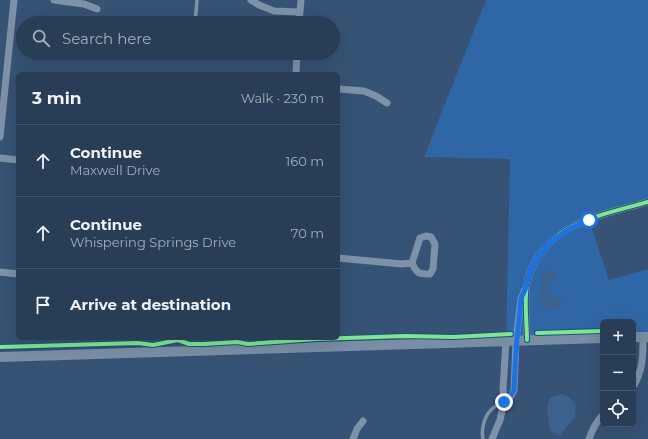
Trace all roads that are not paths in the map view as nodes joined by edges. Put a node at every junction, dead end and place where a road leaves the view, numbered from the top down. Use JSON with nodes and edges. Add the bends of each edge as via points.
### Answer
{"nodes":[{"id":1,"x":14,"y":0,"type":"edge"},
{"id":2,"x":54,"y":0,"type":"edge"},
{"id":3,"x":197,"y":0,"type":"edge"},
{"id":4,"x":251,"y":0,"type":"edge"},
{"id":5,"x":301,"y":0,"type":"edge"},
{"id":6,"x":97,"y":9,"type":"dead end"},
{"id":7,"x":299,"y":12,"type":"junction"},
{"id":8,"x":196,"y":16,"type":"edge"},
{"id":9,"x":299,"y":16,"type":"edge"},
{"id":10,"x":297,"y":60,"type":"edge"},
{"id":11,"x":296,"y":72,"type":"edge"},
{"id":12,"x":3,"y":84,"type":"edge"},
{"id":13,"x":340,"y":89,"type":"edge"},
{"id":14,"x":388,"y":103,"type":"dead end"},
{"id":15,"x":0,"y":137,"type":"edge"},
{"id":16,"x":0,"y":158,"type":"edge"},
{"id":17,"x":16,"y":160,"type":"edge"},
{"id":18,"x":648,"y":202,"type":"edge"},
{"id":19,"x":340,"y":258,"type":"edge"},
{"id":20,"x":412,"y":263,"type":"junction"},
{"id":21,"x":0,"y":272,"type":"edge"},
{"id":22,"x":16,"y":274,"type":"edge"},
{"id":23,"x":526,"y":286,"type":"junction"},
{"id":24,"x":641,"y":337,"type":"edge"},
{"id":25,"x":600,"y":338,"type":"edge"},
{"id":26,"x":227,"y":340,"type":"edge"},
{"id":27,"x":232,"y":340,"type":"edge"},
{"id":28,"x":528,"y":340,"type":"junction"},
{"id":29,"x":511,"y":341,"type":"junction"},
{"id":30,"x":230,"y":350,"type":"junction"},
{"id":31,"x":0,"y":358,"type":"edge"},
{"id":32,"x":636,"y":382,"type":"edge"},
{"id":33,"x":504,"y":402,"type":"junction"},
{"id":34,"x":600,"y":417,"type":"edge"},
{"id":35,"x":363,"y":421,"type":"dead end"},
{"id":36,"x":353,"y":439,"type":"edge"},
{"id":37,"x":483,"y":439,"type":"edge"},
{"id":38,"x":492,"y":439,"type":"edge"},
{"id":39,"x":588,"y":439,"type":"edge"}],
"edges":[{"from":1,"to":12,"type":"street"},
{"from":2,"to":6,"type":"street","via":[[84,4]]},
{"from":3,"to":8,"type":"lane"},
{"from":4,"to":7,"type":"street","via":[[274,11]]},
{"from":5,"to":7,"type":"street"},
{"from":7,"to":9,"type":"street"},
{"from":10,"to":11,"type":"street"},
{"from":12,"to":15,"type":"street"},
{"from":13,"to":14,"type":"street","via":[[364,91]]},
{"from":16,"to":17,"type":"street"},
{"from":18,"to":23,"type":"street","via":[[565,230],[536,260]]},
{"from":19,"to":20,"type":"street"},
{"from":20,"to":20,"type":"street","via":[[420,238],[430,238],[435,244],[433,269],[430,274],[420,274]]},
{"from":21,"to":22,"type":"street"},
{"from":23,"to":28,"type":"street"},
{"from":23,"to":29,"type":"street"},
{"from":24,"to":32,"type":"street","via":[[643,359]]},
{"from":25,"to":28,"type":"main road"},
{"from":26,"to":30,"type":"street"},
{"from":27,"to":30,"type":"street"},
{"from":28,"to":29,"type":"main road"},
{"from":29,"to":30,"type":"main road"},
{"from":29,"to":33,"type":"street"},
{"from":29,"to":33,"type":"street","via":[[514,390]]},
{"from":30,"to":31,"type":"main road"},
{"from":33,"to":37,"type":"lane","via":[[490,410],[486,417],[482,431]]},
{"from":33,"to":38,"type":"street"},
{"from":34,"to":39,"type":"street"},
{"from":35,"to":36,"type":"street"}]}
